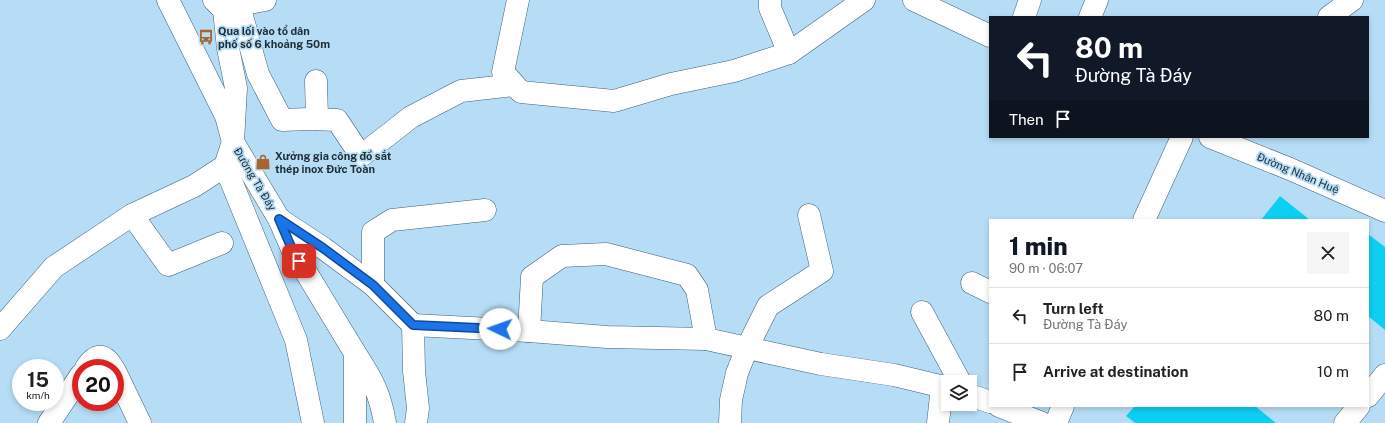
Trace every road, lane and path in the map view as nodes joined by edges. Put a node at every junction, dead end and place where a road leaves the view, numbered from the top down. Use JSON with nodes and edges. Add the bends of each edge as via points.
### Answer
{"nodes":[{"id":1,"x":168,"y":0,"type":"edge"},
{"id":2,"x":265,"y":0,"type":"edge"},
{"id":3,"x":518,"y":0,"type":"edge"},
{"id":4,"x":770,"y":0,"type":"edge"},
{"id":5,"x":864,"y":0,"type":"edge"},
{"id":6,"x":914,"y":0,"type":"edge"},
{"id":7,"x":1030,"y":0,"type":"edge"},
{"id":8,"x":1097,"y":0,"type":"edge"},
{"id":9,"x":1352,"y":0,"type":"edge"},
{"id":10,"x":225,"y":5,"type":"edge"},
{"id":11,"x":946,"y":7,"type":"edge"},
{"id":12,"x":1024,"y":16,"type":"edge"},
{"id":13,"x":1090,"y":16,"type":"edge"},
{"id":14,"x":1330,"y":16,"type":"edge"},
{"id":15,"x":989,"y":35,"type":"edge"},
{"id":16,"x":789,"y":53,"type":"junction"},
{"id":17,"x":316,"y":81,"type":"dead end"},
{"id":18,"x":514,"y":85,"type":"junction"},
{"id":19,"x":318,"y":119,"type":"junction"},
{"id":20,"x":1182,"y":138,"type":"edge"},
{"id":21,"x":1212,"y":138,"type":"edge"},
{"id":22,"x":233,"y":142,"type":"junction"},
{"id":23,"x":225,"y":166,"type":"junction"},
{"id":24,"x":485,"y":210,"type":"dead end"},
{"id":25,"x":1385,"y":211,"type":"edge"},
{"id":26,"x":132,"y":215,"type":"junction"},
{"id":27,"x":809,"y":215,"type":"dead end"},
{"id":28,"x":279,"y":219,"type":"junction"},
{"id":29,"x":1144,"y":219,"type":"edge"},
{"id":30,"x":222,"y":243,"type":"dead end"},
{"id":31,"x":373,"y":285,"type":"junction"},
{"id":32,"x":922,"y":312,"type":"dead end"},
{"id":33,"x":413,"y":325,"type":"junction"},
{"id":34,"x":0,"y":329,"type":"edge"},
{"id":35,"x":529,"y":330,"type":"junction"},
{"id":36,"x":706,"y":339,"type":"junction"},
{"id":37,"x":747,"y":348,"type":"junction"},
{"id":38,"x":355,"y":353,"type":"junction"},
{"id":39,"x":94,"y":359,"type":"edge"},
{"id":40,"x":106,"y":359,"type":"edge"},
{"id":41,"x":946,"y":375,"type":"edge"},
{"id":42,"x":1385,"y":375,"type":"edge"},
{"id":43,"x":941,"y":384,"type":"edge"},
{"id":44,"x":72,"y":388,"type":"edge"},
{"id":45,"x":124,"y":390,"type":"edge"},
{"id":46,"x":1369,"y":395,"type":"edge"},
{"id":47,"x":977,"y":397,"type":"edge"},
{"id":48,"x":989,"y":402,"type":"edge"},
{"id":49,"x":1002,"y":407,"type":"edge"},
{"id":50,"x":1063,"y":407,"type":"edge"},
{"id":51,"x":1358,"y":407,"type":"edge"},
{"id":52,"x":942,"y":411,"type":"edge"},
{"id":53,"x":49,"y":423,"type":"edge"},
{"id":54,"x":140,"y":423,"type":"edge"},
{"id":55,"x":313,"y":423,"type":"edge"},
{"id":56,"x":355,"y":423,"type":"edge"},
{"id":57,"x":385,"y":423,"type":"edge"},
{"id":58,"x":416,"y":423,"type":"edge"},
{"id":59,"x":730,"y":423,"type":"edge"},
{"id":60,"x":938,"y":423,"type":"edge"},
{"id":61,"x":1042,"y":423,"type":"edge"},
{"id":62,"x":1056,"y":423,"type":"edge"},
{"id":63,"x":1345,"y":423,"type":"edge"}],
"edges":[{"from":1,"to":22,"type":"street","name":"Đường Tà Đáy","via":[[226,116]]},
{"from":2,"to":10,"type":"street"},
{"from":3,"to":18,"type":"street","via":[[503,72]]},
{"from":4,"to":16,"type":"street","via":[[770,8]]},
{"from":5,"to":16,"type":"street"},
{"from":6,"to":11,"type":"street"},
{"from":7,"to":12,"type":"street"},
{"from":8,"to":13,"type":"street"},
{"from":9,"to":14,"type":"street"},
{"from":10,"to":19,"type":"street","via":[[282,120]]},
{"from":10,"to":22,"type":"street","via":[[228,48],[236,88]]},
{"from":11,"to":15,"type":"street"},
{"from":16,"to":18,"type":"street","via":[[734,71],[671,84],[614,101],[521,92]]},
{"from":17,"to":19,"type":"street"},
{"from":18,"to":19,"type":"street","via":[[461,91],[411,117],[361,156],[337,120]]},
{"from":20,"to":29,"type":"street"},
{"from":21,"to":25,"type":"street","name":"Đường Nhân Huệ"},
{"from":22,"to":23,"type":"street"},
{"from":22,"to":28,"type":"street","name":"Đường Tà Đáy"},
{"from":23,"to":26,"type":"street","via":[[194,186]]},
{"from":23,"to":55,"type":"street","via":[[296,340]]},
{"from":24,"to":31,"type":"street","via":[[392,220],[373,232]]},
{"from":26,"to":30,"type":"street","via":[[168,266]]},
{"from":26,"to":34,"type":"street","via":[[54,268]]},
{"from":27,"to":37,"type":"street","via":[[822,271],[768,306]]},
{"from":28,"to":31,"type":"street"},
{"from":28,"to":38,"type":"street","name":"Đường Tà Đáy","via":[[292,249]]},
{"from":31,"to":33,"type":"street"},
{"from":32,"to":41,"type":"street"},
{"from":33,"to":35,"type":"street"},
{"from":33,"to":58,"type":"street","via":[[418,408]]},
{"from":35,"to":36,"type":"street","via":[[607,337]]},
{"from":35,"to":36,"type":"street","via":[[532,277],[562,256],[606,254],[687,275],[697,290]]},
{"from":36,"to":37,"type":"street"},
{"from":37,"to":43,"type":"street","via":[[821,364]]},
{"from":37,"to":59,"type":"street","via":[[732,393]]},
{"from":38,"to":56,"type":"street"},
{"from":38,"to":57,"type":"street","name":"Đường Tà Đáy","via":[[372,380],[382,405]]},
{"from":39,"to":40,"type":"street","via":[[99,356]]},
{"from":42,"to":46,"type":"street"},
{"from":44,"to":53,"type":"street"},
{"from":45,"to":54,"type":"street"},
{"from":47,"to":48,"type":"street"},
{"from":49,"to":61,"type":"street"},
{"from":50,"to":62,"type":"street"},
{"from":51,"to":63,"type":"street"},
{"from":52,"to":60,"type":"street"}]}
